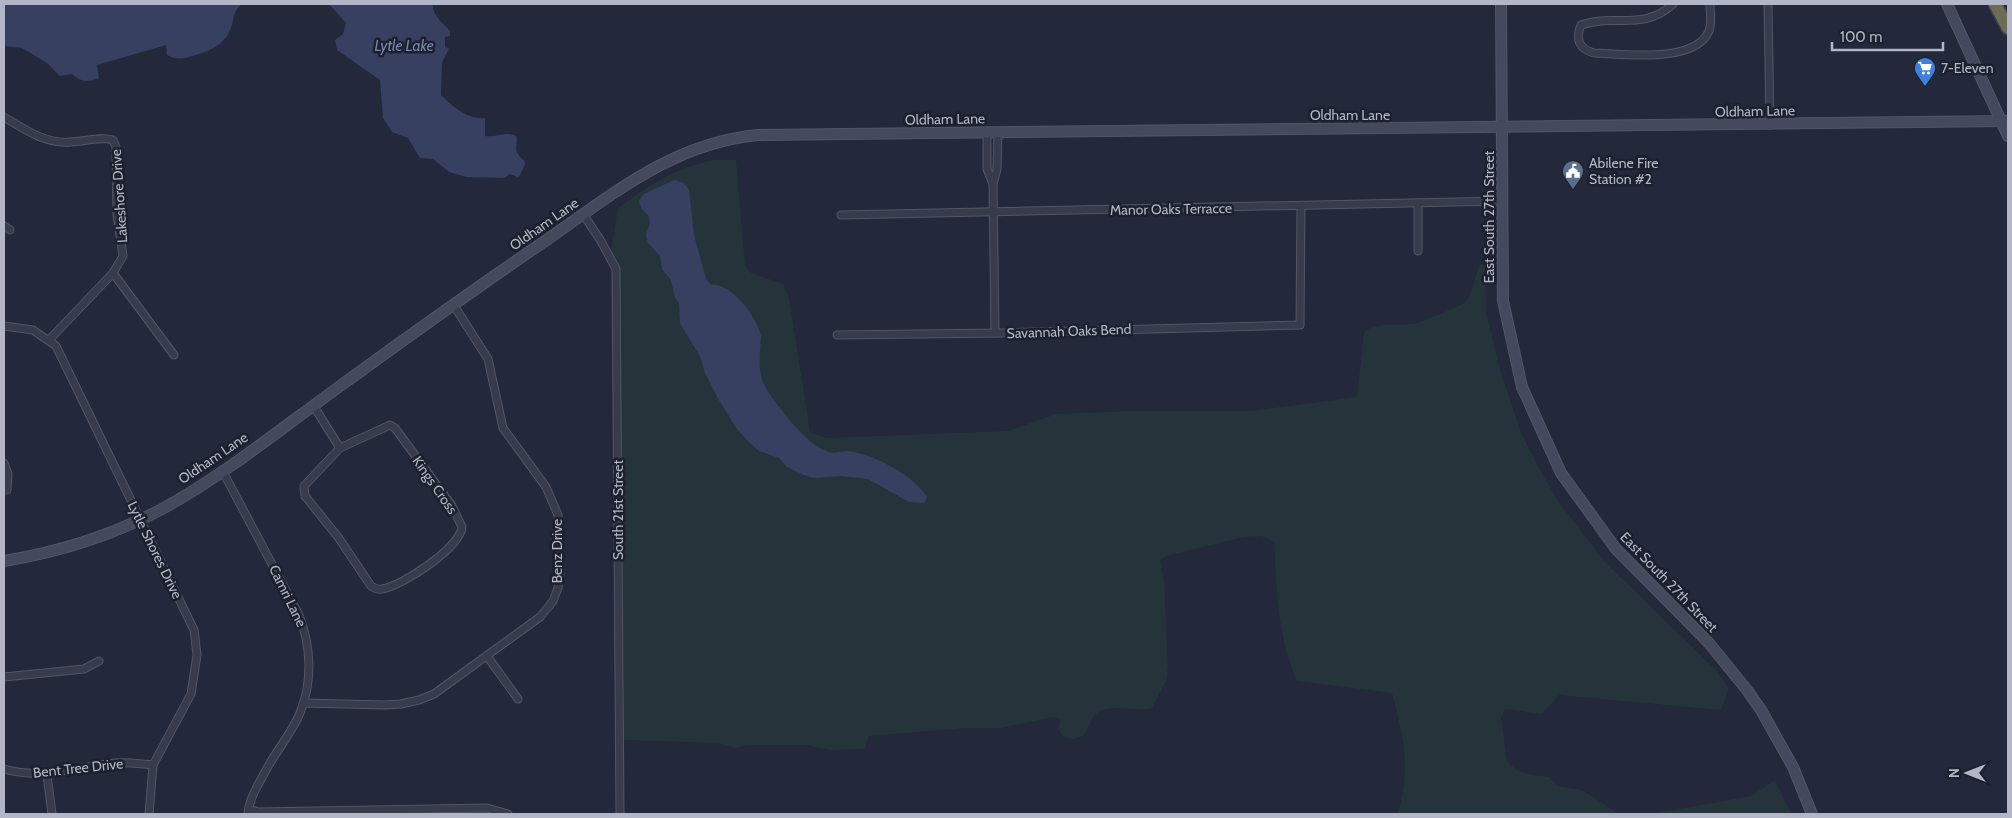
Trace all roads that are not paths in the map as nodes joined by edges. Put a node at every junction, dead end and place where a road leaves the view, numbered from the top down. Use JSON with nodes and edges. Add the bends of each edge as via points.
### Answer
{"nodes":[{"id":1,"x":1501,"y":4,"type":"edge"},
{"id":2,"x":1673,"y":4,"type":"edge"},
{"id":3,"x":1710,"y":4,"type":"edge"},
{"id":4,"x":1768,"y":4,"type":"edge"},
{"id":5,"x":1947,"y":4,"type":"edge"},
{"id":6,"x":1995,"y":4,"type":"edge"},
{"id":7,"x":2008,"y":28,"type":"edge"},
{"id":8,"x":4,"y":117,"type":"edge"},
{"id":9,"x":2005,"y":121,"type":"edge"},
{"id":10,"x":1770,"y":124,"type":"junction"},
{"id":11,"x":1502,"y":128,"type":"junction"},
{"id":12,"x":992,"y":132,"type":"junction"},
{"id":13,"x":2008,"y":136,"type":"edge"},
{"id":14,"x":1502,"y":201,"type":"junction"},
{"id":15,"x":1418,"y":203,"type":"junction"},
{"id":16,"x":1301,"y":206,"type":"junction"},
{"id":17,"x":993,"y":213,"type":"junction"},
{"id":18,"x":583,"y":214,"type":"junction"},
{"id":19,"x":841,"y":215,"type":"dead end"},
{"id":20,"x":1418,"y":251,"type":"dead end"},
{"id":21,"x":113,"y":273,"type":"junction"},
{"id":22,"x":453,"y":304,"type":"junction"},
{"id":23,"x":4,"y":326,"type":"edge"},
{"id":24,"x":995,"y":333,"type":"junction"},
{"id":25,"x":837,"y":335,"type":"dead end"},
{"id":26,"x":49,"y":340,"type":"junction"},
{"id":27,"x":174,"y":355,"type":"dead end"},
{"id":28,"x":313,"y":405,"type":"junction"},
{"id":29,"x":340,"y":448,"type":"junction"},
{"id":30,"x":4,"y":463,"type":"edge"},
{"id":31,"x":222,"y":470,"type":"junction"},
{"id":32,"x":7,"y":490,"type":"dead end"},
{"id":33,"x":140,"y":519,"type":"junction"},
{"id":34,"x":4,"y":561,"type":"edge"},
{"id":35,"x":487,"y":656,"type":"junction"},
{"id":36,"x":99,"y":661,"type":"dead end"},
{"id":37,"x":4,"y":676,"type":"edge"},
{"id":38,"x":518,"y":698,"type":"dead end"},
{"id":39,"x":303,"y":703,"type":"junction"},
{"id":40,"x":153,"y":765,"type":"junction"},
{"id":41,"x":4,"y":769,"type":"edge"},
{"id":42,"x":47,"y":774,"type":"junction"},
{"id":43,"x":248,"y":812,"type":"edge"},
{"id":44,"x":413,"y":812,"type":"edge"},
{"id":45,"x":305,"y":813,"type":"edge"},
{"id":46,"x":52,"y":814,"type":"edge"},
{"id":47,"x":149,"y":814,"type":"edge"},
{"id":48,"x":508,"y":814,"type":"edge"},
{"id":49,"x":620,"y":814,"type":"edge"},
{"id":50,"x":1812,"y":814,"type":"edge"}],
"edges":[{"from":1,"to":11,"type":"main road","name":"East South 27th Street"},
{"from":2,"to":3,"type":"street","via":[[1659,15],[1644,20],[1590,21],[1581,25],[1577,34],[1579,44],[1594,54],[1680,53],[1710,30]]},
{"from":4,"to":10,"type":"street"},
{"from":5,"to":9,"type":"main road"},
{"from":6,"to":7,"type":"highway"},
{"from":8,"to":21,"type":"street","name":"Lakeshore Drive","via":[[31,134],[52,141],[113,140],[123,256]]},
{"from":9,"to":10,"type":"main road","name":"Oldham Lane"},
{"from":9,"to":13,"type":"main road"},
{"from":10,"to":11,"type":"main road","name":"Oldham Lane"},
{"from":11,"to":12,"type":"main road","name":"Oldham Lane"},
{"from":11,"to":14,"type":"main road","name":"East South 27th Street"},
{"from":12,"to":17,"type":"street","via":[[987,169],[992,184]]},
{"from":12,"to":18,"type":"main road","name":"Oldham Lane","via":[[758,134],[724,139],[695,148],[646,171]]},
{"from":14,"to":15,"type":"street","name":"Manor Oaks Terracce"},
{"from":14,"to":50,"type":"main road","name":"East South 27th Street","via":[[1503,301],[1507,320],[1522,387],[1561,473],[1616,549],[1708,642],[1747,690],[1793,767]]},
{"from":15,"to":16,"type":"street","name":"Manor Oaks Terracce"},
{"from":15,"to":20,"type":"street"},
{"from":16,"to":17,"type":"street","name":"Manor Oaks Terracce"},
{"from":16,"to":24,"type":"street","name":"Savannah Oaks Bend","via":[[1300,325]]},
{"from":17,"to":19,"type":"street","name":"Manor Oaks Terracce"},
{"from":17,"to":24,"type":"street"},
{"from":18,"to":22,"type":"main road","name":"Oldham Lane"},
{"from":18,"to":49,"type":"street","name":"South 21st Street","via":[[616,269]]},
{"from":21,"to":26,"type":"street","name":"Lakeshore Drive"},
{"from":21,"to":27,"type":"street"},
{"from":22,"to":28,"type":"main road","name":"Oldham Lane"},
{"from":22,"to":35,"type":"street","name":"Benz Drive","via":[[488,359],[503,428],[546,488],[560,528],[560,574],[553,601],[540,617]]},
{"from":23,"to":26,"type":"street","name":"Lytle Shores Drive","via":[[33,330]]},
{"from":24,"to":25,"type":"street","name":"Savannah Oaks Bend"},
{"from":26,"to":33,"type":"street","name":"Lytle Shores Drive","via":[[56,346]]},
{"from":28,"to":29,"type":"street"},
{"from":28,"to":31,"type":"main road","name":"Oldham Lane"},
{"from":29,"to":29,"type":"street","name":"Kings Cross","via":[[306,481],[304,492],[371,586],[382,589],[420,572],[462,532],[452,506],[395,428],[386,426]]},
{"from":30,"to":32,"type":"street","via":[[8,474]]},
{"from":31,"to":33,"type":"main road","name":"Oldham Lane","via":[[164,508]]},
{"from":31,"to":39,"type":"street","name":"Camri Lane","via":[[283,582],[306,634],[309,672]]},
{"from":33,"to":34,"type":"main road","name":"Oldham Lane","via":[[72,545]]},
{"from":33,"to":40,"type":"street","name":"Lytle Shores Drive","via":[[194,630],[197,655],[191,694]]},
{"from":35,"to":38,"type":"street"},
{"from":35,"to":39,"type":"street","name":"Benz Drive","via":[[434,694],[402,704]]},
{"from":36,"to":37,"type":"street","via":[[84,669]]},
{"from":39,"to":43,"type":"street","name":"Camri Lane","via":[[260,780]]},
{"from":40,"to":42,"type":"street","name":"Bent Tree Drive","via":[[115,763]]},
{"from":40,"to":47,"type":"street","name":"Lytle Shores Drive"},
{"from":41,"to":42,"type":"street","name":"Bent Tree Drive","via":[[31,775]]},
{"from":42,"to":46,"type":"street"},
{"from":43,"to":45,"type":"street","name":"Camri Lane"},
{"from":44,"to":45,"type":"street","name":"Camri Lane"},
{"from":44,"to":48,"type":"street","name":"Camri Lane","via":[[487,808]]}]}
